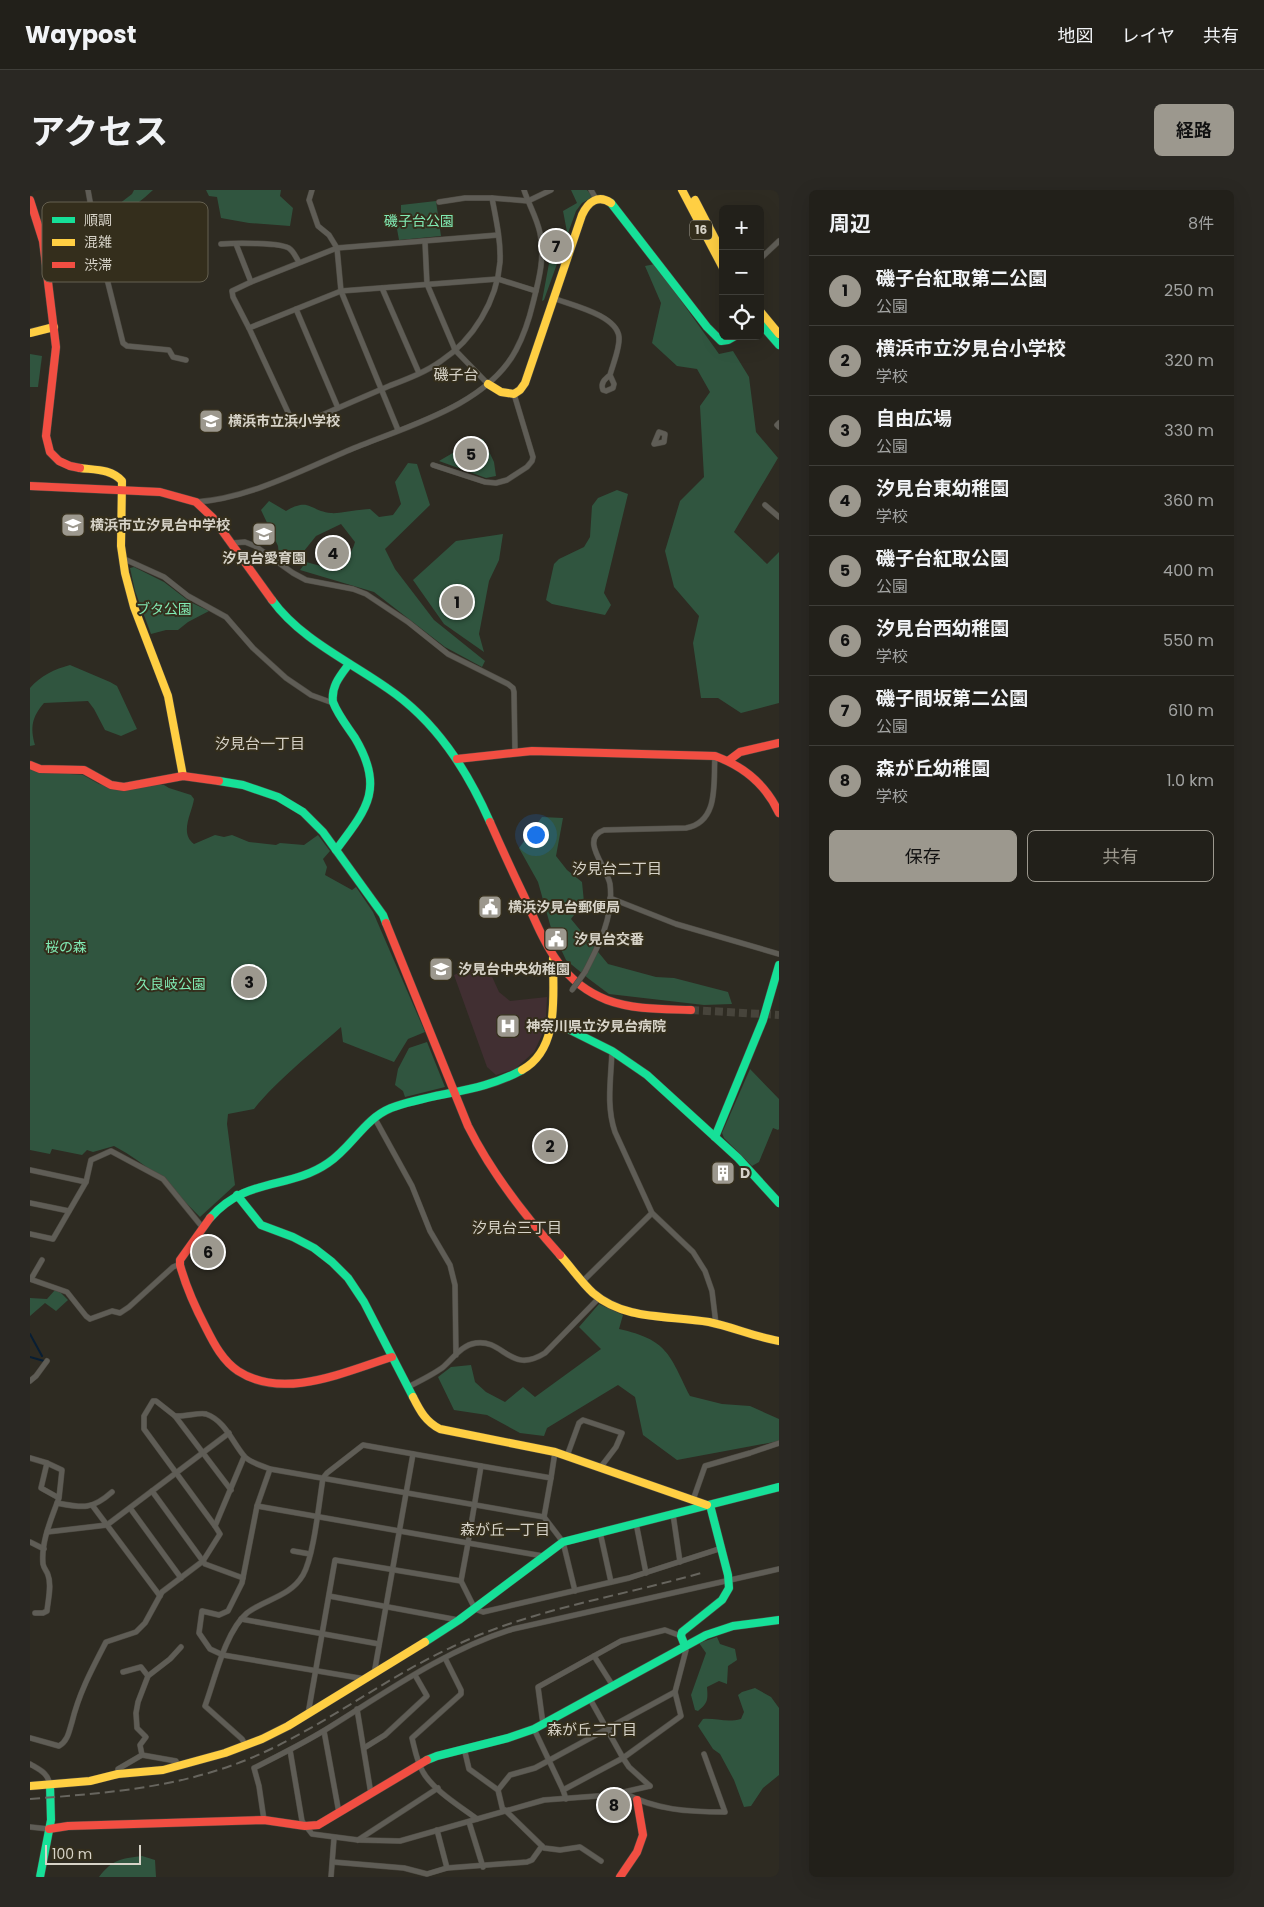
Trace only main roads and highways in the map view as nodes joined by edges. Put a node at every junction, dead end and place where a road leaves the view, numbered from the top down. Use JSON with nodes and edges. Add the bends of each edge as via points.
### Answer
{"nodes":[{"id":1,"x":682,"y":190,"type":"edge"},
{"id":2,"x":690,"y":190,"type":"edge"},
{"id":3,"x":30,"y":200,"type":"edge"},
{"id":4,"x":42,"y":237,"type":"edge"},
{"id":5,"x":721,"y":250,"type":"edge"},
{"id":6,"x":719,"y":261,"type":"edge"},
{"id":7,"x":48,"y":282,"type":"edge"},
{"id":8,"x":764,"y":321,"type":"edge"},
{"id":9,"x":764,"y":322,"type":"edge"},
{"id":10,"x":54,"y":327,"type":"junction"},
{"id":11,"x":30,"y":333,"type":"edge"},
{"id":12,"x":779,"y":334,"type":"edge"},
{"id":13,"x":719,"y":338,"type":"edge"},
{"id":14,"x":779,"y":345,"type":"edge"},
{"id":15,"x":488,"y":384,"type":"road end"},
{"id":16,"x":30,"y":486,"type":"edge"},
{"id":17,"x":122,"y":490,"type":"junction"},
{"id":18,"x":349,"y":664,"type":"junction"},
{"id":19,"x":779,"y":743,"type":"edge"},
{"id":20,"x":457,"y":759,"type":"junction"},
{"id":21,"x":728,"y":761,"type":"junction"},
{"id":22,"x":30,"y":765,"type":"edge"},
{"id":23,"x":183,"y":776,"type":"junction"},
{"id":24,"x":779,"y":813,"type":"edge"},
{"id":25,"x":336,"y":850,"type":"junction"},
{"id":26,"x":553,"y":958,"type":"junction"},
{"id":27,"x":779,"y":965,"type":"edge"},
{"id":28,"x":691,"y":1010,"type":"tunnel mouth"},
{"id":29,"x":552,"y":1020,"type":"junction"},
{"id":30,"x":455,"y":1091,"type":"junction"},
{"id":31,"x":715,"y":1137,"type":"junction"},
{"id":32,"x":237,"y":1195,"type":"junction"},
{"id":33,"x":779,"y":1203,"type":"edge"},
{"id":34,"x":779,"y":1341,"type":"edge"},
{"id":35,"x":392,"y":1357,"type":"junction"},
{"id":36,"x":779,"y":1487,"type":"edge"},
{"id":37,"x":709,"y":1505,"type":"junction"},
{"id":38,"x":779,"y":1620,"type":"edge"},
{"id":39,"x":684,"y":1646,"type":"junction"},
{"id":40,"x":50,"y":1785,"type":"junction"},
{"id":41,"x":30,"y":1786,"type":"edge"},
{"id":42,"x":637,"y":1800,"type":"road end"},
{"id":43,"x":49,"y":1829,"type":"junction"},
{"id":44,"x":40,"y":1877,"type":"edge"},
{"id":45,"x":620,"y":1877,"type":"edge"}],
"edges":[{"from":1,"to":6,"type":"main road","number":"16"},
{"from":2,"to":5,"type":"main road","number":"16"},
{"from":3,"to":4,"type":"main road"},
{"from":7,"to":10,"type":"main road"},
{"from":8,"to":12,"type":"main road"},
{"from":9,"to":14,"type":"main road"},
{"from":10,"to":11,"type":"main road"},
{"from":10,"to":17,"type":"main road","via":[[56,347],[46,436],[49,452],[64,465],[116,475],[122,482]]},
{"from":13,"to":15,"type":"main road","via":[[613,204],[596,198],[586,206],[520,390],[514,394],[501,392]]},
{"from":16,"to":17,"type":"main road"},
{"from":17,"to":18,"type":"main road","via":[[160,492],[196,502],[213,518],[281,611]]},
{"from":17,"to":23,"type":"main road","via":[[122,558],[128,590],[168,696]]},
{"from":18,"to":20,"type":"main road","via":[[415,710]]},
{"from":18,"to":25,"type":"main road","via":[[334,688],[332,703],[364,755],[371,782],[368,803]]},
{"from":19,"to":21,"type":"main road","via":[[740,752]]},
{"from":20,"to":21,"type":"main road","via":[[515,752],[715,756]]},
{"from":20,"to":26,"type":"main road","via":[[478,795]]},
{"from":21,"to":24,"type":"main road","via":[[762,786]]},
{"from":22,"to":23,"type":"main road","via":[[40,769],[84,770],[111,785],[124,787]]},
{"from":23,"to":25,"type":"main road","via":[[243,785],[278,797],[312,820]]},
{"from":25,"to":30,"type":"main road","via":[[383,915]]},
{"from":26,"to":28,"type":"main road","via":[[571,978],[606,1000],[640,1008]]},
{"from":26,"to":29,"type":"main road"},
{"from":27,"to":31,"type":"main road","via":[[763,1020]]},
{"from":29,"to":30,"type":"main road","via":[[545,1047],[524,1070],[507,1079]]},
{"from":29,"to":31,"type":"main road","via":[[612,1051],[647,1075]]},
{"from":30,"to":32,"type":"main road","via":[[390,1108],[374,1117],[347,1148],[327,1164]]},
{"from":30,"to":34,"type":"main road","via":[[475,1142],[501,1184],[599,1298],[636,1314],[716,1324]]},
{"from":31,"to":33,"type":"main road"},
{"from":32,"to":35,"type":"main road","via":[[261,1225],[314,1248],[342,1270],[364,1302]]},
{"from":32,"to":35,"type":"main road","via":[[219,1208],[180,1260],[208,1336],[216,1349],[251,1378],[273,1384],[301,1383]]},
{"from":35,"to":37,"type":"main road","via":[[423,1416],[439,1429],[556,1452]]},
{"from":36,"to":37,"type":"main road"},
{"from":37,"to":39,"type":"main road","via":[[722,1548],[729,1588],[722,1600],[686,1628],[681,1636]]},
{"from":37,"to":40,"type":"main road","via":[[563,1542],[459,1620],[276,1733],[246,1746],[151,1772]]},
{"from":38,"to":39,"type":"main road","via":[[734,1626]]},
{"from":39,"to":43,"type":"main road","via":[[534,1729],[418,1764],[318,1825],[264,1820]]},
{"from":40,"to":41,"type":"main road"},
{"from":40,"to":43,"type":"main road"},
{"from":42,"to":45,"type":"main road","via":[[643,1835],[638,1852]]},
{"from":43,"to":44,"type":"main road"}]}
